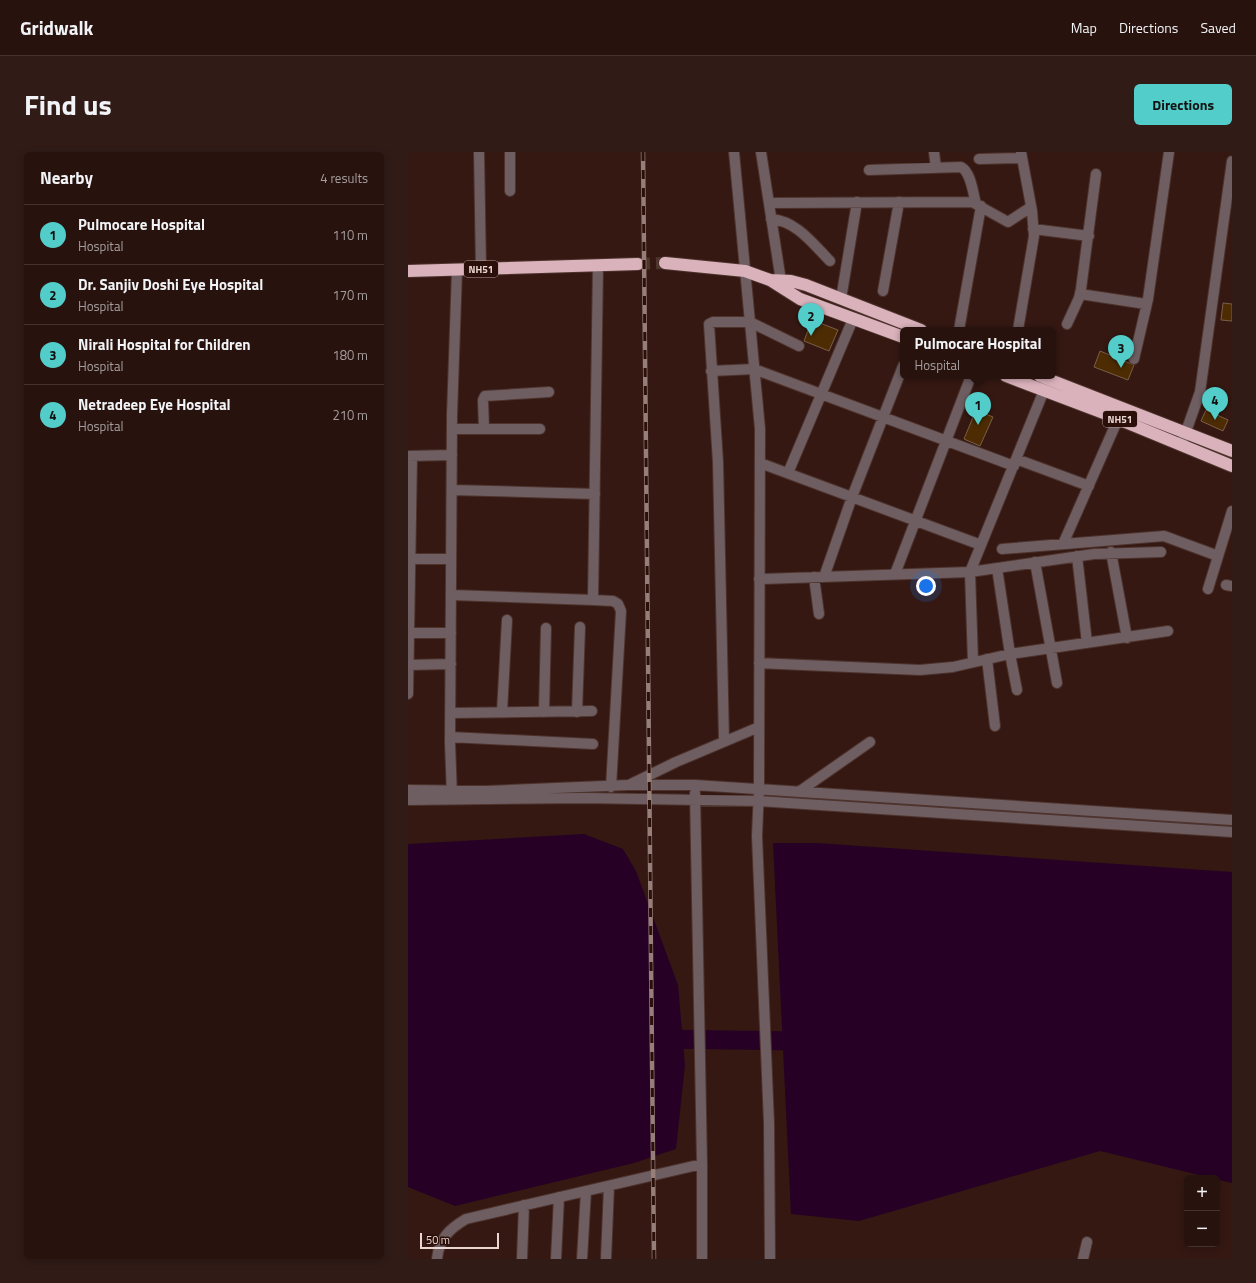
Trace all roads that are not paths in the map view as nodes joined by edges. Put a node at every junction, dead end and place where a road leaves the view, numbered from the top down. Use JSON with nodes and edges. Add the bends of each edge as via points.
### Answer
{"nodes":[{"id":1,"x":479,"y":152,"type":"edge"},
{"id":2,"x":510,"y":152,"type":"edge"},
{"id":3,"x":734,"y":152,"type":"edge"},
{"id":4,"x":761,"y":152,"type":"edge"},
{"id":5,"x":934,"y":152,"type":"edge"},
{"id":6,"x":1169,"y":152,"type":"edge"},
{"id":7,"x":1022,"y":155,"type":"edge"},
{"id":8,"x":979,"y":159,"type":"dead end"},
{"id":9,"x":1232,"y":161,"type":"edge"},
{"id":10,"x":936,"y":168,"type":"junction"},
{"id":11,"x":869,"y":170,"type":"dead end"},
{"id":12,"x":1096,"y":174,"type":"dead end"},
{"id":13,"x":510,"y":191,"type":"dead end"},
{"id":14,"x":857,"y":202,"type":"junction"},
{"id":15,"x":900,"y":202,"type":"junction"},
{"id":16,"x":769,"y":203,"type":"junction"},
{"id":17,"x":978,"y":205,"type":"junction"},
{"id":18,"x":1031,"y":207,"type":"junction"},
{"id":19,"x":771,"y":219,"type":"junction"},
{"id":20,"x":1034,"y":229,"type":"junction"},
{"id":21,"x":1089,"y":236,"type":"junction"},
{"id":22,"x":830,"y":261,"type":"dead end"},
{"id":23,"x":665,"y":263,"type":"tunnel mouth"},
{"id":24,"x":638,"y":264,"type":"tunnel mouth"},
{"id":25,"x":598,"y":265,"type":"junction"},
{"id":26,"x":481,"y":269,"type":"junction"},
{"id":27,"x":457,"y":270,"type":"junction"},
{"id":28,"x":408,"y":271,"type":"edge"},
{"id":29,"x":745,"y":271,"type":"junction"},
{"id":30,"x":775,"y":281,"type":"junction"},
{"id":31,"x":883,"y":291,"type":"dead end"},
{"id":32,"x":1080,"y":294,"type":"junction"},
{"id":33,"x":841,"y":299,"type":"junction"},
{"id":34,"x":1146,"y":304,"type":"junction"},
{"id":35,"x":854,"y":319,"type":"junction"},
{"id":36,"x":750,"y":322,"type":"junction"},
{"id":37,"x":1067,"y":324,"type":"dead end"},
{"id":38,"x":914,"y":327,"type":"edge"},
{"id":39,"x":959,"y":327,"type":"edge"},
{"id":40,"x":1019,"y":327,"type":"edge"},
{"id":41,"x":900,"y":336,"type":"edge"},
{"id":42,"x":799,"y":346,"type":"dead end"},
{"id":43,"x":1134,"y":359,"type":"dead end"},
{"id":44,"x":754,"y":369,"type":"junction"},
{"id":45,"x":711,"y":371,"type":"junction"},
{"id":46,"x":900,"y":374,"type":"edge"},
{"id":47,"x":969,"y":379,"type":"edge"},
{"id":48,"x":1025,"y":379,"type":"edge"},
{"id":49,"x":1044,"y":382,"type":"edge"},
{"id":50,"x":549,"y":392,"type":"dead end"},
{"id":51,"x":821,"y":394,"type":"junction"},
{"id":52,"x":883,"y":417,"type":"junction"},
{"id":53,"x":1118,"y":419,"type":"junction"},
{"id":54,"x":452,"y":429,"type":"junction"},
{"id":55,"x":484,"y":429,"type":"junction"},
{"id":56,"x":540,"y":429,"type":"dead end"},
{"id":57,"x":1186,"y":432,"type":"junction"},
{"id":58,"x":946,"y":440,"type":"junction"},
{"id":59,"x":1181,"y":445,"type":"junction"},
{"id":60,"x":1232,"y":451,"type":"edge"},
{"id":61,"x":452,"y":455,"type":"junction"},
{"id":62,"x":410,"y":456,"type":"edge"},
{"id":63,"x":1015,"y":462,"type":"junction"},
{"id":64,"x":760,"y":463,"type":"junction"},
{"id":65,"x":1232,"y":466,"type":"edge"},
{"id":66,"x":788,"y":473,"type":"junction"},
{"id":67,"x":1089,"y":486,"type":"junction"},
{"id":68,"x":452,"y":490,"type":"junction"},
{"id":69,"x":595,"y":494,"type":"junction"},
{"id":70,"x":852,"y":497,"type":"junction"},
{"id":71,"x":1232,"y":511,"type":"edge"},
{"id":72,"x":916,"y":520,"type":"junction"},
{"id":73,"x":1063,"y":544,"type":"junction"},
{"id":74,"x":981,"y":545,"type":"junction"},
{"id":75,"x":1002,"y":549,"type":"dead end"},
{"id":76,"x":1111,"y":552,"type":"junction"},
{"id":77,"x":1161,"y":552,"type":"dead end"},
{"id":78,"x":1077,"y":556,"type":"junction"},
{"id":79,"x":1218,"y":556,"type":"junction"},
{"id":80,"x":409,"y":559,"type":"edge"},
{"id":81,"x":451,"y":559,"type":"junction"},
{"id":82,"x":1035,"y":562,"type":"junction"},
{"id":83,"x":997,"y":568,"type":"junction"},
{"id":84,"x":970,"y":572,"type":"junction"},
{"id":85,"x":895,"y":574,"type":"junction"},
{"id":86,"x":819,"y":577,"type":"junction"},
{"id":87,"x":759,"y":579,"type":"junction"},
{"id":88,"x":1208,"y":589,"type":"dead end"},
{"id":89,"x":451,"y":595,"type":"junction"},
{"id":90,"x":593,"y":600,"type":"junction"},
{"id":91,"x":818,"y":614,"type":"dead end"},
{"id":92,"x":507,"y":620,"type":"dead end"},
{"id":93,"x":580,"y":627,"type":"dead end"},
{"id":94,"x":546,"y":628,"type":"dead end"},
{"id":95,"x":1168,"y":631,"type":"dead end"},
{"id":96,"x":409,"y":633,"type":"edge"},
{"id":97,"x":451,"y":633,"type":"junction"},
{"id":98,"x":1126,"y":638,"type":"junction"},
{"id":99,"x":1087,"y":643,"type":"junction"},
{"id":100,"x":1050,"y":648,"type":"junction"},
{"id":101,"x":1010,"y":654,"type":"junction"},
{"id":102,"x":987,"y":659,"type":"junction"},
{"id":103,"x":973,"y":662,"type":"junction"},
{"id":104,"x":759,"y":663,"type":"junction"},
{"id":105,"x":451,"y":664,"type":"junction"},
{"id":106,"x":408,"y":665,"type":"edge"},
{"id":107,"x":1056,"y":683,"type":"dead end"},
{"id":108,"x":1017,"y":690,"type":"dead end"},
{"id":109,"x":408,"y":694,"type":"edge"},
{"id":110,"x":592,"y":711,"type":"dead end"},
{"id":111,"x":502,"y":712,"type":"junction"},
{"id":112,"x":544,"y":712,"type":"junction"},
{"id":113,"x":577,"y":712,"type":"junction"},
{"id":114,"x":450,"y":713,"type":"junction"},
{"id":115,"x":995,"y":726,"type":"dead end"},
{"id":116,"x":759,"y":727,"type":"junction"},
{"id":117,"x":450,"y":738,"type":"junction"},
{"id":118,"x":724,"y":741,"type":"junction"},
{"id":119,"x":870,"y":742,"type":"dead end"},
{"id":120,"x":592,"y":744,"type":"dead end"},
{"id":121,"x":628,"y":785,"type":"junction"},
{"id":122,"x":695,"y":786,"type":"junction"},
{"id":123,"x":611,"y":787,"type":"junction"},
{"id":124,"x":759,"y":788,"type":"junction"},
{"id":125,"x":408,"y":790,"type":"edge"},
{"id":126,"x":800,"y":791,"type":"junction"},
{"id":127,"x":452,"y":795,"type":"junction"},
{"id":128,"x":603,"y":798,"type":"junction"},
{"id":129,"x":408,"y":800,"type":"edge"},
{"id":130,"x":694,"y":800,"type":"junction"},
{"id":131,"x":758,"y":801,"type":"junction"},
{"id":132,"x":1010,"y":806,"type":"junction"},
{"id":133,"x":1009,"y":818,"type":"junction"},
{"id":134,"x":1232,"y":820,"type":"edge"},
{"id":135,"x":1232,"y":832,"type":"edge"},
{"id":136,"x":702,"y":1164,"type":"junction"},
{"id":137,"x":608,"y":1186,"type":"junction"},
{"id":138,"x":586,"y":1191,"type":"junction"},
{"id":139,"x":559,"y":1197,"type":"junction"},
{"id":140,"x":524,"y":1204,"type":"junction"},
{"id":141,"x":1087,"y":1242,"type":"dead end"},
{"id":142,"x":437,"y":1259,"type":"edge"},
{"id":143,"x":522,"y":1259,"type":"edge"},
{"id":144,"x":556,"y":1259,"type":"edge"},
{"id":145,"x":582,"y":1259,"type":"edge"},
{"id":146,"x":606,"y":1259,"type":"edge"},
{"id":147,"x":702,"y":1259,"type":"edge"},
{"id":148,"x":770,"y":1259,"type":"edge"},
{"id":149,"x":1083,"y":1259,"type":"edge"}],
"edges":[{"from":1,"to":26,"type":"street"},
{"from":2,"to":13,"type":"street"},
{"from":3,"to":29,"type":"street"},
{"from":4,"to":16,"type":"street"},
{"from":5,"to":10,"type":"street"},
{"from":6,"to":34,"type":"street"},
{"from":7,"to":8,"type":"street"},
{"from":7,"to":18,"type":"street"},
{"from":9,"to":57,"type":"street","via":[[1200,392]]},
{"from":10,"to":11,"type":"street"},
{"from":10,"to":17,"type":"street","via":[[965,169]]},
{"from":12,"to":21,"type":"street"},
{"from":14,"to":15,"type":"street"},
{"from":14,"to":16,"type":"street"},
{"from":14,"to":33,"type":"street"},
{"from":15,"to":17,"type":"street","via":[[962,202]]},
{"from":15,"to":31,"type":"street"},
{"from":16,"to":19,"type":"street"},
{"from":17,"to":18,"type":"street","via":[[1008,222]]},
{"from":17,"to":39,"type":"street"},
{"from":18,"to":20,"type":"street"},
{"from":19,"to":22,"type":"street","via":[[796,227]]},
{"from":19,"to":30,"type":"street"},
{"from":20,"to":21,"type":"street"},
{"from":20,"to":40,"type":"street"},
{"from":21,"to":32,"type":"street"},
{"from":23,"to":29,"type":"highway"},
{"from":24,"to":25,"type":"highway","number":"NH51"},
{"from":25,"to":26,"type":"highway","number":"NH51"},
{"from":25,"to":69,"type":"street"},
{"from":26,"to":27,"type":"highway","number":"NH51"},
{"from":27,"to":28,"type":"highway","number":"NH51"},
{"from":27,"to":54,"type":"street"},
{"from":29,"to":30,"type":"highway"},
{"from":29,"to":36,"type":"street"},
{"from":30,"to":33,"type":"highway","via":[[806,285]]},
{"from":30,"to":35,"type":"highway","via":[[800,299]]},
{"from":32,"to":34,"type":"street"},
{"from":32,"to":37,"type":"street"},
{"from":33,"to":38,"type":"highway"},
{"from":34,"to":43,"type":"street"},
{"from":35,"to":41,"type":"highway"},
{"from":35,"to":51,"type":"street"},
{"from":36,"to":42,"type":"street"},
{"from":36,"to":44,"type":"street"},
{"from":36,"to":45,"type":"street","via":[[709,324]]},
{"from":44,"to":45,"type":"street"},
{"from":44,"to":51,"type":"street"},
{"from":44,"to":64,"type":"street","via":[[760,429]]},
{"from":45,"to":118,"type":"street","via":[[718,462]]},
{"from":46,"to":52,"type":"street"},
{"from":47,"to":58,"type":"street"},
{"from":48,"to":49,"type":"highway","number":"NH51"},
{"from":49,"to":53,"type":"highway","number":"NH51"},
{"from":49,"to":57,"type":"highway","number":"NH51"},
{"from":49,"to":63,"type":"street"},
{"from":50,"to":55,"type":"street","via":[[485,396]]},
{"from":51,"to":52,"type":"street"},
{"from":51,"to":66,"type":"street"},
{"from":52,"to":58,"type":"street"},
{"from":52,"to":70,"type":"street"},
{"from":53,"to":59,"type":"highway","number":"NH51"},
{"from":53,"to":67,"type":"street"},
{"from":54,"to":55,"type":"street"},
{"from":54,"to":61,"type":"street"},
{"from":55,"to":56,"type":"street"},
{"from":57,"to":59,"type":"street"},
{"from":57,"to":60,"type":"highway","number":"NH51"},
{"from":58,"to":63,"type":"street"},
{"from":58,"to":72,"type":"street"},
{"from":59,"to":65,"type":"highway","number":"NH51"},
{"from":61,"to":62,"type":"street"},
{"from":61,"to":68,"type":"street"},
{"from":62,"to":80,"type":"street"},
{"from":63,"to":67,"type":"street"},
{"from":63,"to":74,"type":"street"},
{"from":64,"to":66,"type":"street"},
{"from":64,"to":87,"type":"street"},
{"from":66,"to":70,"type":"street"},
{"from":67,"to":73,"type":"street"},
{"from":68,"to":69,"type":"street"},
{"from":68,"to":81,"type":"street"},
{"from":69,"to":90,"type":"street"},
{"from":70,"to":72,"type":"street"},
{"from":70,"to":86,"type":"street"},
{"from":71,"to":79,"type":"street"},
{"from":72,"to":74,"type":"street"},
{"from":72,"to":85,"type":"street"},
{"from":73,"to":75,"type":"street"},
{"from":73,"to":79,"type":"street","via":[[1164,536]]},
{"from":74,"to":84,"type":"street"},
{"from":76,"to":77,"type":"street"},
{"from":76,"to":78,"type":"street"},
{"from":76,"to":98,"type":"street"},
{"from":78,"to":82,"type":"street"},
{"from":78,"to":99,"type":"street"},
{"from":79,"to":88,"type":"street"},
{"from":80,"to":81,"type":"street"},
{"from":80,"to":96,"type":"street"},
{"from":81,"to":89,"type":"street"},
{"from":82,"to":83,"type":"street"},
{"from":82,"to":100,"type":"street"},
{"from":83,"to":84,"type":"street"},
{"from":83,"to":101,"type":"street"},
{"from":84,"to":85,"type":"street"},
{"from":84,"to":103,"type":"street"},
{"from":85,"to":86,"type":"street"},
{"from":86,"to":87,"type":"street"},
{"from":86,"to":91,"type":"street"},
{"from":87,"to":104,"type":"street"},
{"from":89,"to":90,"type":"street"},
{"from":89,"to":97,"type":"street"},
{"from":90,"to":123,"type":"street","via":[[613,601],[618,604],[621,611]]},
{"from":92,"to":111,"type":"street"},
{"from":93,"to":113,"type":"street"},
{"from":94,"to":112,"type":"street"},
{"from":95,"to":98,"type":"street"},
{"from":96,"to":97,"type":"street"},
{"from":96,"to":106,"type":"street"},
{"from":97,"to":105,"type":"street"},
{"from":98,"to":99,"type":"street"},
{"from":99,"to":100,"type":"street"},
{"from":100,"to":101,"type":"street"},
{"from":100,"to":107,"type":"street"},
{"from":101,"to":102,"type":"street"},
{"from":101,"to":108,"type":"street"},
{"from":102,"to":103,"type":"street"},
{"from":102,"to":115,"type":"street"},
{"from":103,"to":104,"type":"street","via":[[920,670]]},
{"from":104,"to":116,"type":"street"},
{"from":105,"to":106,"type":"street"},
{"from":105,"to":114,"type":"street"},
{"from":106,"to":109,"type":"street"},
{"from":110,"to":113,"type":"street"},
{"from":111,"to":112,"type":"street"},
{"from":111,"to":114,"type":"street"},
{"from":112,"to":113,"type":"street"},
{"from":114,"to":117,"type":"street"},
{"from":116,"to":118,"type":"street"},
{"from":116,"to":124,"type":"street"},
{"from":117,"to":120,"type":"street"},
{"from":117,"to":127,"type":"street"},
{"from":118,"to":121,"type":"street"},
{"from":119,"to":126,"type":"street"},
{"from":121,"to":122,"type":"street"},
{"from":121,"to":123,"type":"street"},
{"from":121,"to":128,"type":"street"},
{"from":122,"to":124,"type":"street"},
{"from":122,"to":130,"type":"street"},
{"from":123,"to":127,"type":"street","via":[[565,787]]},
{"from":124,"to":126,"type":"street"},
{"from":124,"to":131,"type":"street"},
{"from":125,"to":127,"type":"street"},
{"from":126,"to":132,"type":"street"},
{"from":127,"to":128,"type":"street"},
{"from":127,"to":129,"type":"street"},
{"from":128,"to":130,"type":"street"},
{"from":130,"to":131,"type":"street"},
{"from":130,"to":136,"type":"street"},
{"from":131,"to":133,"type":"street"},
{"from":131,"to":148,"type":"street","via":[[757,836],[769,1123]]},
{"from":132,"to":133,"type":"street"},
{"from":132,"to":134,"type":"street"},
{"from":133,"to":135,"type":"street"},
{"from":136,"to":137,"type":"street"},
{"from":136,"to":147,"type":"street"},
{"from":137,"to":138,"type":"street"},
{"from":137,"to":146,"type":"street"},
{"from":138,"to":139,"type":"street"},
{"from":138,"to":145,"type":"street"},
{"from":139,"to":140,"type":"street"},
{"from":139,"to":144,"type":"street"},
{"from":140,"to":142,"type":"street","via":[[453,1226],[444,1235]]},
{"from":140,"to":143,"type":"street"},
{"from":141,"to":149,"type":"street"}]}
